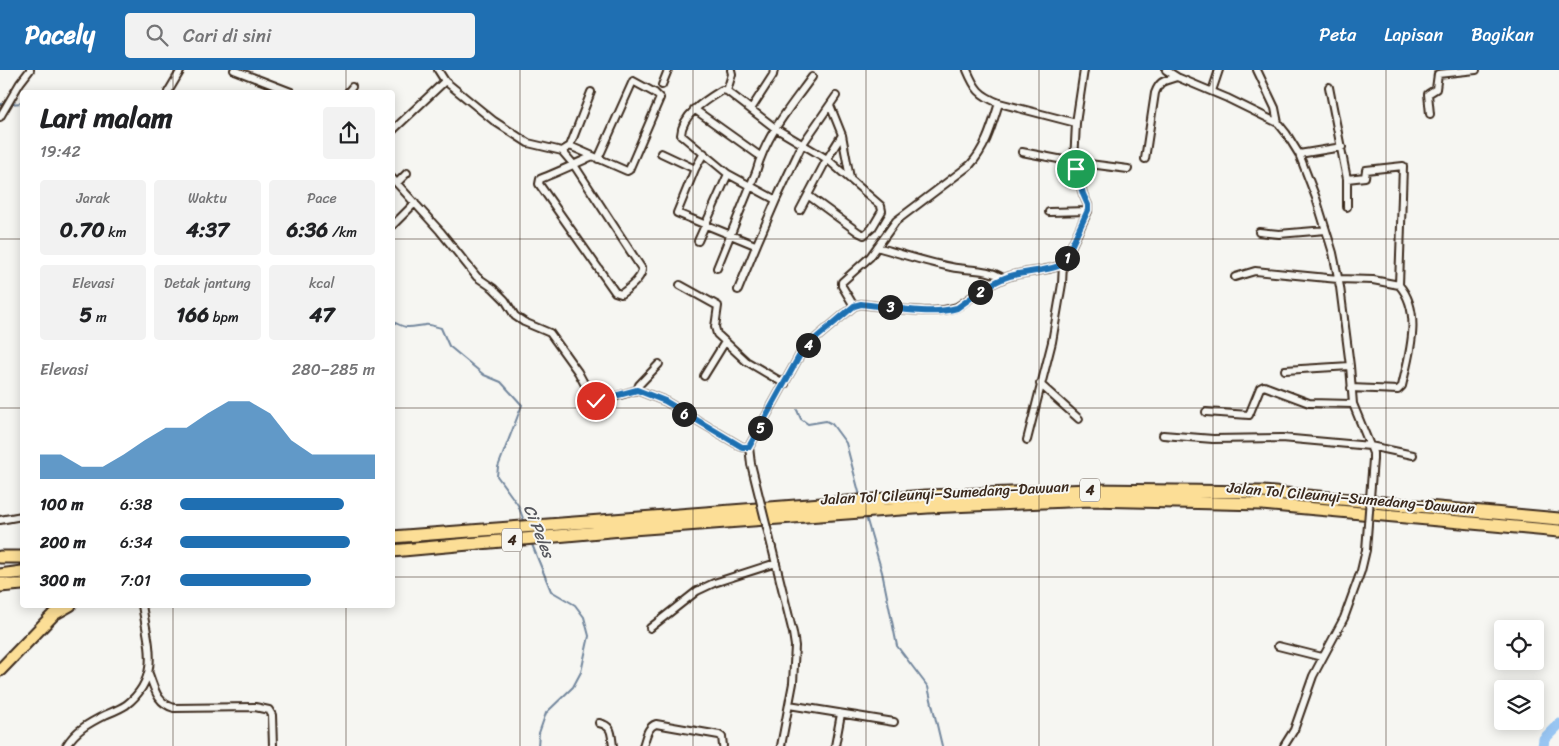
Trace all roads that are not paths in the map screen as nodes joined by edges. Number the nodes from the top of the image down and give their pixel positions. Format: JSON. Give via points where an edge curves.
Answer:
{"nodes":[{"id":1,"x":30,"y":70,"type":"edge"},
{"id":2,"x":181,"y":70,"type":"edge"},
{"id":3,"x":234,"y":70,"type":"edge"},
{"id":4,"x":438,"y":70,"type":"edge"},
{"id":5,"x":668,"y":70,"type":"edge"},
{"id":6,"x":731,"y":70,"type":"edge"},
{"id":7,"x":774,"y":70,"type":"edge"},
{"id":8,"x":967,"y":70,"type":"edge"},
{"id":9,"x":1084,"y":70,"type":"edge"},
{"id":10,"x":1166,"y":70,"type":"edge"},
{"id":11,"x":1219,"y":70,"type":"edge"},
{"id":12,"x":1257,"y":70,"type":"edge"},
{"id":13,"x":1476,"y":70,"type":"edge"},
{"id":14,"x":812,"y":77,"type":"dead end"},
{"id":15,"x":1177,"y":77,"type":"junction"},
{"id":16,"x":445,"y":81,"type":"junction"},
{"id":17,"x":662,"y":85,"type":"dead end"},
{"id":18,"x":1329,"y":87,"type":"dead end"},
{"id":19,"x":169,"y":90,"type":"edge"},
{"id":20,"x":286,"y":90,"type":"edge"},
{"id":21,"x":1212,"y":91,"type":"junction"},
{"id":22,"x":591,"y":92,"type":"dead end"},
{"id":23,"x":726,"y":92,"type":"junction"},
{"id":24,"x":836,"y":96,"type":"dead end"},
{"id":25,"x":999,"y":103,"type":"junction"},
{"id":26,"x":830,"y":105,"type":"junction"},
{"id":27,"x":694,"y":109,"type":"junction"},
{"id":28,"x":751,"y":109,"type":"junction"},
{"id":29,"x":1430,"y":114,"type":"dead end"},
{"id":30,"x":0,"y":117,"type":"edge"},
{"id":31,"x":1076,"y":122,"type":"junction"},
{"id":32,"x":1278,"y":123,"type":"junction"},
{"id":33,"x":775,"y":128,"type":"junction"},
{"id":34,"x":395,"y":129,"type":"edge"},
{"id":35,"x":842,"y":135,"type":"junction"},
{"id":36,"x":802,"y":145,"type":"junction"},
{"id":37,"x":570,"y":146,"type":"junction"},
{"id":38,"x":1342,"y":147,"type":"junction"},
{"id":39,"x":562,"y":151,"type":"junction"},
{"id":40,"x":1022,"y":152,"type":"dead end"},
{"id":41,"x":661,"y":153,"type":"dead end"},
{"id":42,"x":704,"y":153,"type":"junction"},
{"id":43,"x":1299,"y":154,"type":"junction"},
{"id":44,"x":760,"y":156,"type":"junction"},
{"id":45,"x":596,"y":157,"type":"junction"},
{"id":46,"x":1145,"y":158,"type":"dead end"},
{"id":47,"x":827,"y":159,"type":"junction"},
{"id":48,"x":1074,"y":162,"type":"junction"},
{"id":49,"x":574,"y":165,"type":"junction"},
{"id":50,"x":695,"y":168,"type":"junction"},
{"id":51,"x":1128,"y":169,"type":"dead end"},
{"id":52,"x":407,"y":173,"type":"dead end"},
{"id":53,"x":728,"y":174,"type":"junction"},
{"id":54,"x":850,"y":178,"type":"junction"},
{"id":55,"x":1347,"y":179,"type":"junction"},
{"id":56,"x":395,"y":181,"type":"edge"},
{"id":57,"x":750,"y":186,"type":"junction"},
{"id":58,"x":808,"y":196,"type":"junction"},
{"id":59,"x":776,"y":200,"type":"junction"},
{"id":60,"x":415,"y":203,"type":"junction"},
{"id":61,"x":1347,"y":207,"type":"dead end"},
{"id":62,"x":800,"y":210,"type":"dead end"},
{"id":63,"x":1088,"y":210,"type":"junction"},
{"id":64,"x":1049,"y":212,"type":"dead end"},
{"id":65,"x":395,"y":223,"type":"edge"},
{"id":66,"x":705,"y":224,"type":"junction"},
{"id":67,"x":1326,"y":230,"type":"junction"},
{"id":68,"x":1259,"y":232,"type":"dead end"},
{"id":69,"x":731,"y":235,"type":"junction"},
{"id":70,"x":698,"y":241,"type":"dead end"},
{"id":71,"x":757,"y":244,"type":"junction"},
{"id":72,"x":877,"y":247,"type":"junction"},
{"id":73,"x":1063,"y":264,"type":"junction"},
{"id":74,"x":717,"y":268,"type":"dead end"},
{"id":75,"x":1236,"y":277,"type":"dead end"},
{"id":76,"x":1003,"y":278,"type":"junction"},
{"id":77,"x":1338,"y":279,"type":"junction"},
{"id":78,"x":680,"y":285,"type":"dead end"},
{"id":79,"x":1399,"y":285,"type":"junction"},
{"id":80,"x":738,"y":290,"type":"dead end"},
{"id":81,"x":854,"y":306,"type":"junction"},
{"id":82,"x":725,"y":342,"type":"junction"},
{"id":83,"x":659,"y":364,"type":"dead end"},
{"id":84,"x":1350,"y":366,"type":"junction"},
{"id":85,"x":1285,"y":370,"type":"dead end"},
{"id":86,"x":704,"y":376,"type":"dead end"},
{"id":87,"x":785,"y":384,"type":"junction"},
{"id":88,"x":1040,"y":384,"type":"junction"},
{"id":89,"x":1351,"y":388,"type":"junction"},
{"id":90,"x":637,"y":390,"type":"junction"},
{"id":91,"x":1353,"y":404,"type":"junction"},
{"id":92,"x":1206,"y":412,"type":"dead end"},
{"id":93,"x":1079,"y":419,"type":"dead end"},
{"id":94,"x":1163,"y":435,"type":"dead end"},
{"id":95,"x":1027,"y":440,"type":"dead end"},
{"id":96,"x":1370,"y":446,"type":"junction"},
{"id":97,"x":749,"y":447,"type":"junction"},
{"id":98,"x":1413,"y":455,"type":"dead end"},
{"id":99,"x":20,"y":516,"type":"edge"},
{"id":100,"x":1555,"y":519,"type":"edge"},
{"id":101,"x":0,"y":520,"type":"edge"},
{"id":102,"x":631,"y":523,"type":"junction"},
{"id":103,"x":1554,"y":531,"type":"edge"},
{"id":104,"x":395,"y":537,"type":"edge"},
{"id":105,"x":395,"y":551,"type":"edge"},
{"id":106,"x":0,"y":557,"type":"edge"},
{"id":107,"x":20,"y":557,"type":"edge"},
{"id":108,"x":776,"y":563,"type":"junction"},
{"id":109,"x":20,"y":572,"type":"edge"},
{"id":110,"x":0,"y":575,"type":"edge"},
{"id":111,"x":20,"y":584,"type":"edge"},
{"id":112,"x":0,"y":586,"type":"edge"},
{"id":113,"x":65,"y":608,"type":"edge"},
{"id":114,"x":142,"y":608,"type":"edge"},
{"id":115,"x":650,"y":628,"type":"dead end"},
{"id":116,"x":1278,"y":646,"type":"dead end"},
{"id":117,"x":1322,"y":658,"type":"junction"},
{"id":118,"x":0,"y":670,"type":"edge"},
{"id":119,"x":149,"y":674,"type":"junction"},
{"id":120,"x":789,"y":705,"type":"junction"},
{"id":121,"x":841,"y":714,"type":"junction"},
{"id":122,"x":894,"y":722,"type":"dead end"},
{"id":123,"x":599,"y":723,"type":"dead end"},
{"id":124,"x":66,"y":746,"type":"edge"},
{"id":125,"x":273,"y":746,"type":"edge"},
{"id":126,"x":613,"y":746,"type":"edge"},
{"id":127,"x":643,"y":746,"type":"edge"},
{"id":128,"x":723,"y":746,"type":"edge"},
{"id":129,"x":781,"y":746,"type":"edge"},
{"id":130,"x":835,"y":746,"type":"edge"},
{"id":131,"x":1284,"y":746,"type":"edge"}],
"edges":[{"from":1,"to":30,"type":"street"},
{"from":2,"to":19,"type":"street"},
{"from":3,"to":20,"type":"street"},
{"from":4,"to":16,"type":"street"},
{"from":5,"to":17,"type":"street"},
{"from":6,"to":23,"type":"street"},
{"from":7,"to":28,"type":"street"},
{"from":8,"to":25,"type":"street","via":[[980,93]]},
{"from":9,"to":31,"type":"street"},
{"from":10,"to":15,"type":"street"},
{"from":11,"to":21,"type":"street"},
{"from":12,"to":32,"type":"street","via":[[1275,108]]},
{"from":13,"to":29,"type":"street","via":[[1438,74],[1436,89],[1428,94]]},
{"from":14,"to":33,"type":"street"},
{"from":15,"to":21,"type":"street"},
{"from":15,"to":46,"type":"street","via":[[1161,81],[1158,85]]},
{"from":16,"to":34,"type":"street"},
{"from":16,"to":39,"type":"street","via":[[494,121],[528,143]]},
{"from":18,"to":38,"type":"street"},
{"from":21,"to":32,"type":"street"},
{"from":22,"to":37,"type":"street"},
{"from":23,"to":27,"type":"street","via":[[722,90]]},
{"from":23,"to":28,"type":"street"},
{"from":24,"to":26,"type":"street"},
{"from":25,"to":31,"type":"street"},
{"from":25,"to":72,"type":"street","via":[[978,157],[896,221]]},
{"from":26,"to":35,"type":"street"},
{"from":26,"to":36,"type":"street"},
{"from":27,"to":42,"type":"street","via":[[681,133]]},
{"from":27,"to":44,"type":"street"},
{"from":28,"to":33,"type":"street"},
{"from":31,"to":48,"type":"street"},
{"from":32,"to":43,"type":"street"},
{"from":33,"to":36,"type":"street"},
{"from":33,"to":44,"type":"street"},
{"from":35,"to":47,"type":"street"},
{"from":35,"to":54,"type":"street"},
{"from":36,"to":47,"type":"street"},
{"from":36,"to":59,"type":"street"},
{"from":37,"to":39,"type":"street"},
{"from":37,"to":45,"type":"street"},
{"from":38,"to":43,"type":"street"},
{"from":38,"to":55,"type":"street"},
{"from":39,"to":49,"type":"street"},
{"from":40,"to":48,"type":"street"},
{"from":41,"to":50,"type":"street"},
{"from":42,"to":50,"type":"street"},
{"from":42,"to":53,"type":"street"},
{"from":43,"to":67,"type":"street"},
{"from":44,"to":57,"type":"street"},
{"from":45,"to":45,"type":"street","via":[[633,81],[655,93],[660,98],[629,170],[624,171]]},
{"from":45,"to":49,"type":"street"},
{"from":47,"to":54,"type":"street"},
{"from":47,"to":58,"type":"street"},
{"from":48,"to":51,"type":"street"},
{"from":48,"to":63,"type":"street"},
{"from":49,"to":49,"type":"street","via":[[642,269],[638,278],[621,294],[615,292],[539,184],[540,179]]},
{"from":50,"to":66,"type":"street","via":[[677,212]]},
{"from":52,"to":56,"type":"street"},
{"from":53,"to":57,"type":"street"},
{"from":53,"to":66,"type":"street"},
{"from":54,"to":58,"type":"street","via":[[882,208],[867,234],[861,234]]},
{"from":55,"to":61,"type":"street"},
{"from":55,"to":79,"type":"street","via":[[1365,177],[1366,170],[1404,166]]},
{"from":56,"to":60,"type":"street"},
{"from":57,"to":59,"type":"street"},
{"from":57,"to":69,"type":"street"},
{"from":58,"to":62,"type":"street"},
{"from":59,"to":71,"type":"street"},
{"from":60,"to":65,"type":"street"},
{"from":60,"to":90,"type":"street","via":[[477,277],[505,300],[515,316],[550,333],[593,400],[600,401]]},
{"from":63,"to":64,"type":"street"},
{"from":63,"to":73,"type":"street"},
{"from":66,"to":69,"type":"street"},
{"from":66,"to":70,"type":"street"},
{"from":67,"to":68,"type":"street","via":[[1280,234]]},
{"from":67,"to":77,"type":"street"},
{"from":69,"to":71,"type":"street"},
{"from":69,"to":74,"type":"street"},
{"from":71,"to":80,"type":"street"},
{"from":72,"to":76,"type":"street","via":[[952,268],[992,272]]},
{"from":72,"to":81,"type":"street","via":[[842,284]]},
{"from":73,"to":76,"type":"street"},
{"from":73,"to":88,"type":"street","via":[[1052,342]]},
{"from":75,"to":77,"type":"street","via":[[1255,271]]},
{"from":76,"to":81,"type":"street","via":[[950,310]]},
{"from":77,"to":79,"type":"street"},
{"from":77,"to":84,"type":"street"},
{"from":78,"to":82,"type":"street","via":[[718,306],[715,327]]},
{"from":79,"to":89,"type":"street","via":[[1408,298],[1413,325],[1402,386],[1398,390]]},
{"from":81,"to":87,"type":"street","via":[[801,353]]},
{"from":82,"to":86,"type":"street"},
{"from":82,"to":87,"type":"street","via":[[746,361]]},
{"from":83,"to":90,"type":"street"},
{"from":84,"to":85,"type":"street"},
{"from":84,"to":89,"type":"street"},
{"from":87,"to":97,"type":"street"},
{"from":88,"to":93,"type":"street"},
{"from":88,"to":95,"type":"street"},
{"from":89,"to":91,"type":"street"},
{"from":90,"to":97,"type":"street","via":[[665,401],[742,447]]},
{"from":91,"to":92,"type":"street","via":[[1309,403],[1264,386],[1260,388],[1249,415]]},
{"from":91,"to":96,"type":"street"},
{"from":94,"to":96,"type":"street","via":[[1212,439],[1282,438]]},
{"from":96,"to":98,"type":"street"},
{"from":96,"to":117,"type":"street","bridge":true,"via":[[1374,459],[1366,550],[1344,618]]},
{"from":97,"to":108,"type":"street","bridge":true},
{"from":99,"to":101,"type":"street"},
{"from":100,"to":102,"type":"highway","name":"Jalan Tol Cileunyi–Sumedang–Dawuan","number":"4","via":[[1262,492],[1091,490],[926,496]]},
{"from":102,"to":103,"type":"highway","name":"Jalan Tol Cileunyi–Sumedang–Dawuan","number":"4","via":[[1090,500],[1262,504]]},
{"from":102,"to":104,"type":"highway","name":"Jalan Tol Cileunyi–Sumedang–Dawuan","number":"4"},
{"from":102,"to":105,"type":"highway","name":"Jalan Tol Cileunyi–Sumedang–Dawuan","number":"4"},
{"from":106,"to":107,"type":"highway"},
{"from":108,"to":115,"type":"street","via":[[697,591]]},
{"from":108,"to":120,"type":"street","via":[[794,641]]},
{"from":109,"to":110,"type":"highway"},
{"from":111,"to":112,"type":"highway"},
{"from":113,"to":118,"type":"highway","via":[[54,614]]},
{"from":114,"to":119,"type":"street","via":[[150,654]]},
{"from":116,"to":117,"type":"street"},
{"from":117,"to":131,"type":"street","via":[[1294,730]]},
{"from":119,"to":124,"type":"street","via":[[138,694],[124,706],[86,725]]},
{"from":119,"to":125,"type":"street","via":[[159,698],[174,708],[255,707],[269,710]]},
{"from":120,"to":121,"type":"street"},
{"from":120,"to":129,"type":"street"},
{"from":121,"to":122,"type":"street"},
{"from":121,"to":130,"type":"street"},
{"from":123,"to":126,"type":"street","via":[[611,729]]},
{"from":127,"to":128,"type":"street","via":[[650,727],[656,724],[719,735]]}]}
